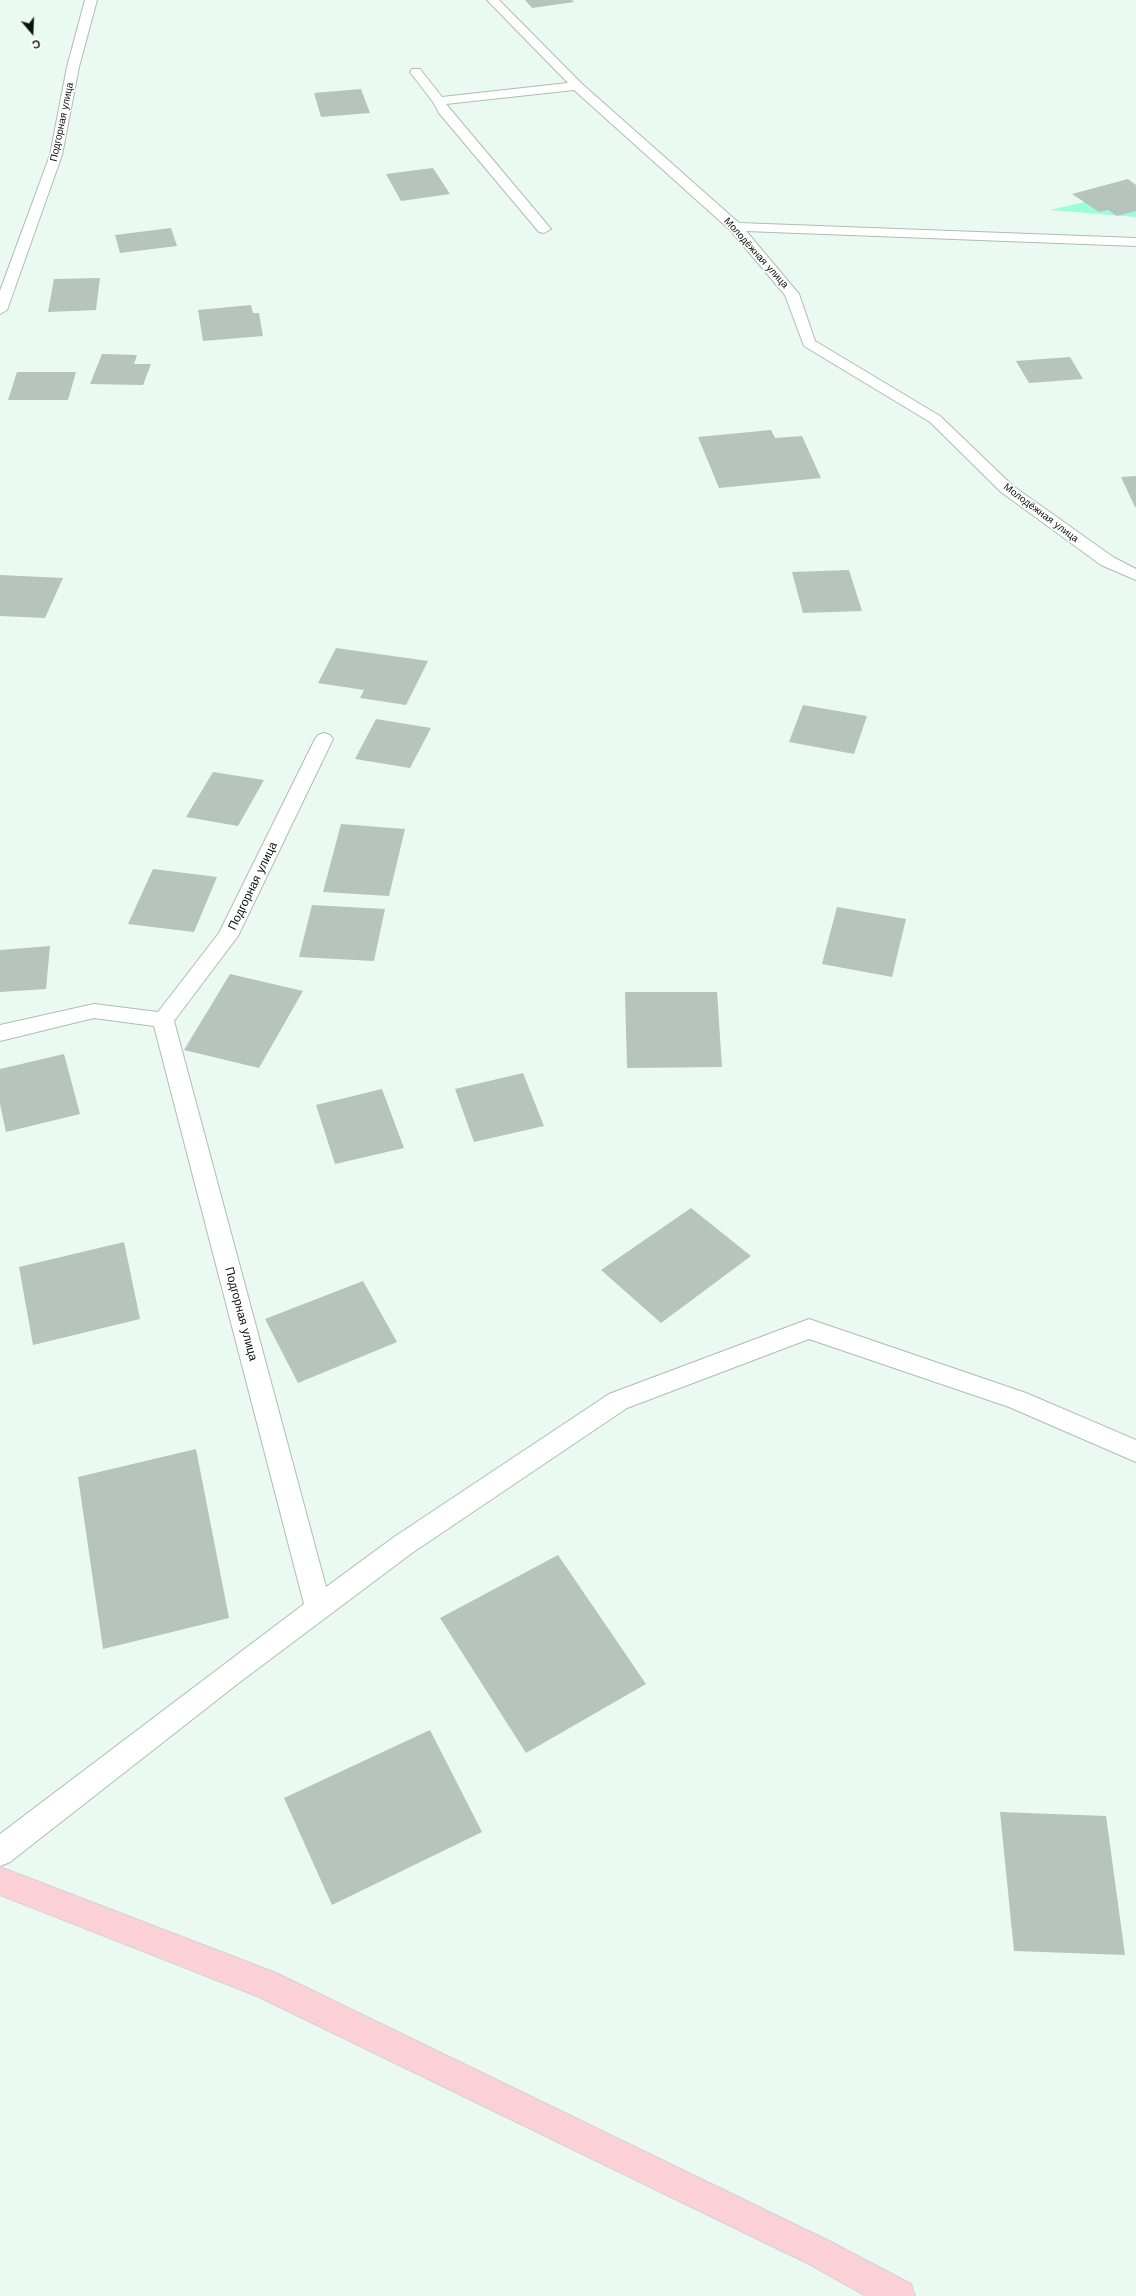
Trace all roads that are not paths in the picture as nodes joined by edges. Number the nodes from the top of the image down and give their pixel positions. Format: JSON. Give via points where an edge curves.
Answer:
{"nodes":[{"id":1,"x":91,"y":0,"type":"edge"},
{"id":2,"x":493,"y":0,"type":"edge"},
{"id":3,"x":416,"y":72,"type":"dead end"},
{"id":4,"x":577,"y":86,"type":"junction"},
{"id":5,"x":439,"y":101,"type":"junction"},
{"id":6,"x":735,"y":227,"type":"junction"},
{"id":7,"x":544,"y":229,"type":"dead end"},
{"id":8,"x":1136,"y":242,"type":"edge"},
{"id":9,"x":0,"y":310,"type":"edge"},
{"id":10,"x":1136,"y":575,"type":"edge"},
{"id":11,"x":324,"y":739,"type":"dead end"},
{"id":12,"x":163,"y":1020,"type":"junction"},
{"id":13,"x":0,"y":1033,"type":"edge"},
{"id":14,"x":1136,"y":1451,"type":"edge"},
{"id":15,"x":318,"y":1608,"type":"junction"},
{"id":16,"x":0,"y":1852,"type":"edge"},
{"id":17,"x":0,"y":1881,"type":"edge"},
{"id":18,"x":899,"y":2296,"type":"edge"}],
"edges":[{"from":1,"to":9,"type":"street","name":"Подгорная улица","via":[[73,67],[56,155]]},
{"from":2,"to":4,"type":"street","name":"Молодёжная улица"},
{"from":3,"to":5,"type":"street"},
{"from":4,"to":5,"type":"street"},
{"from":4,"to":6,"type":"street","name":"Молодёжная улица"},
{"from":5,"to":7,"type":"street","via":[[443,110]]},
{"from":6,"to":8,"type":"street"},
{"from":6,"to":10,"type":"street","name":"Молодёжная улица","via":[[792,294],[809,343],[935,419],[1007,489],[1107,561]]},
{"from":11,"to":12,"type":"street","name":"Подгорная улица","via":[[228,936]]},
{"from":12,"to":13,"type":"street","via":[[94,1012]]},
{"from":12,"to":15,"type":"street","name":"Подгорная улица"},
{"from":14,"to":15,"type":"street","via":[[1017,1400],[809,1329],[618,1400],[403,1545]]},
{"from":15,"to":16,"type":"street"},
{"from":17,"to":18,"type":"main road","via":[[265,1984],[811,2249]]}]}
